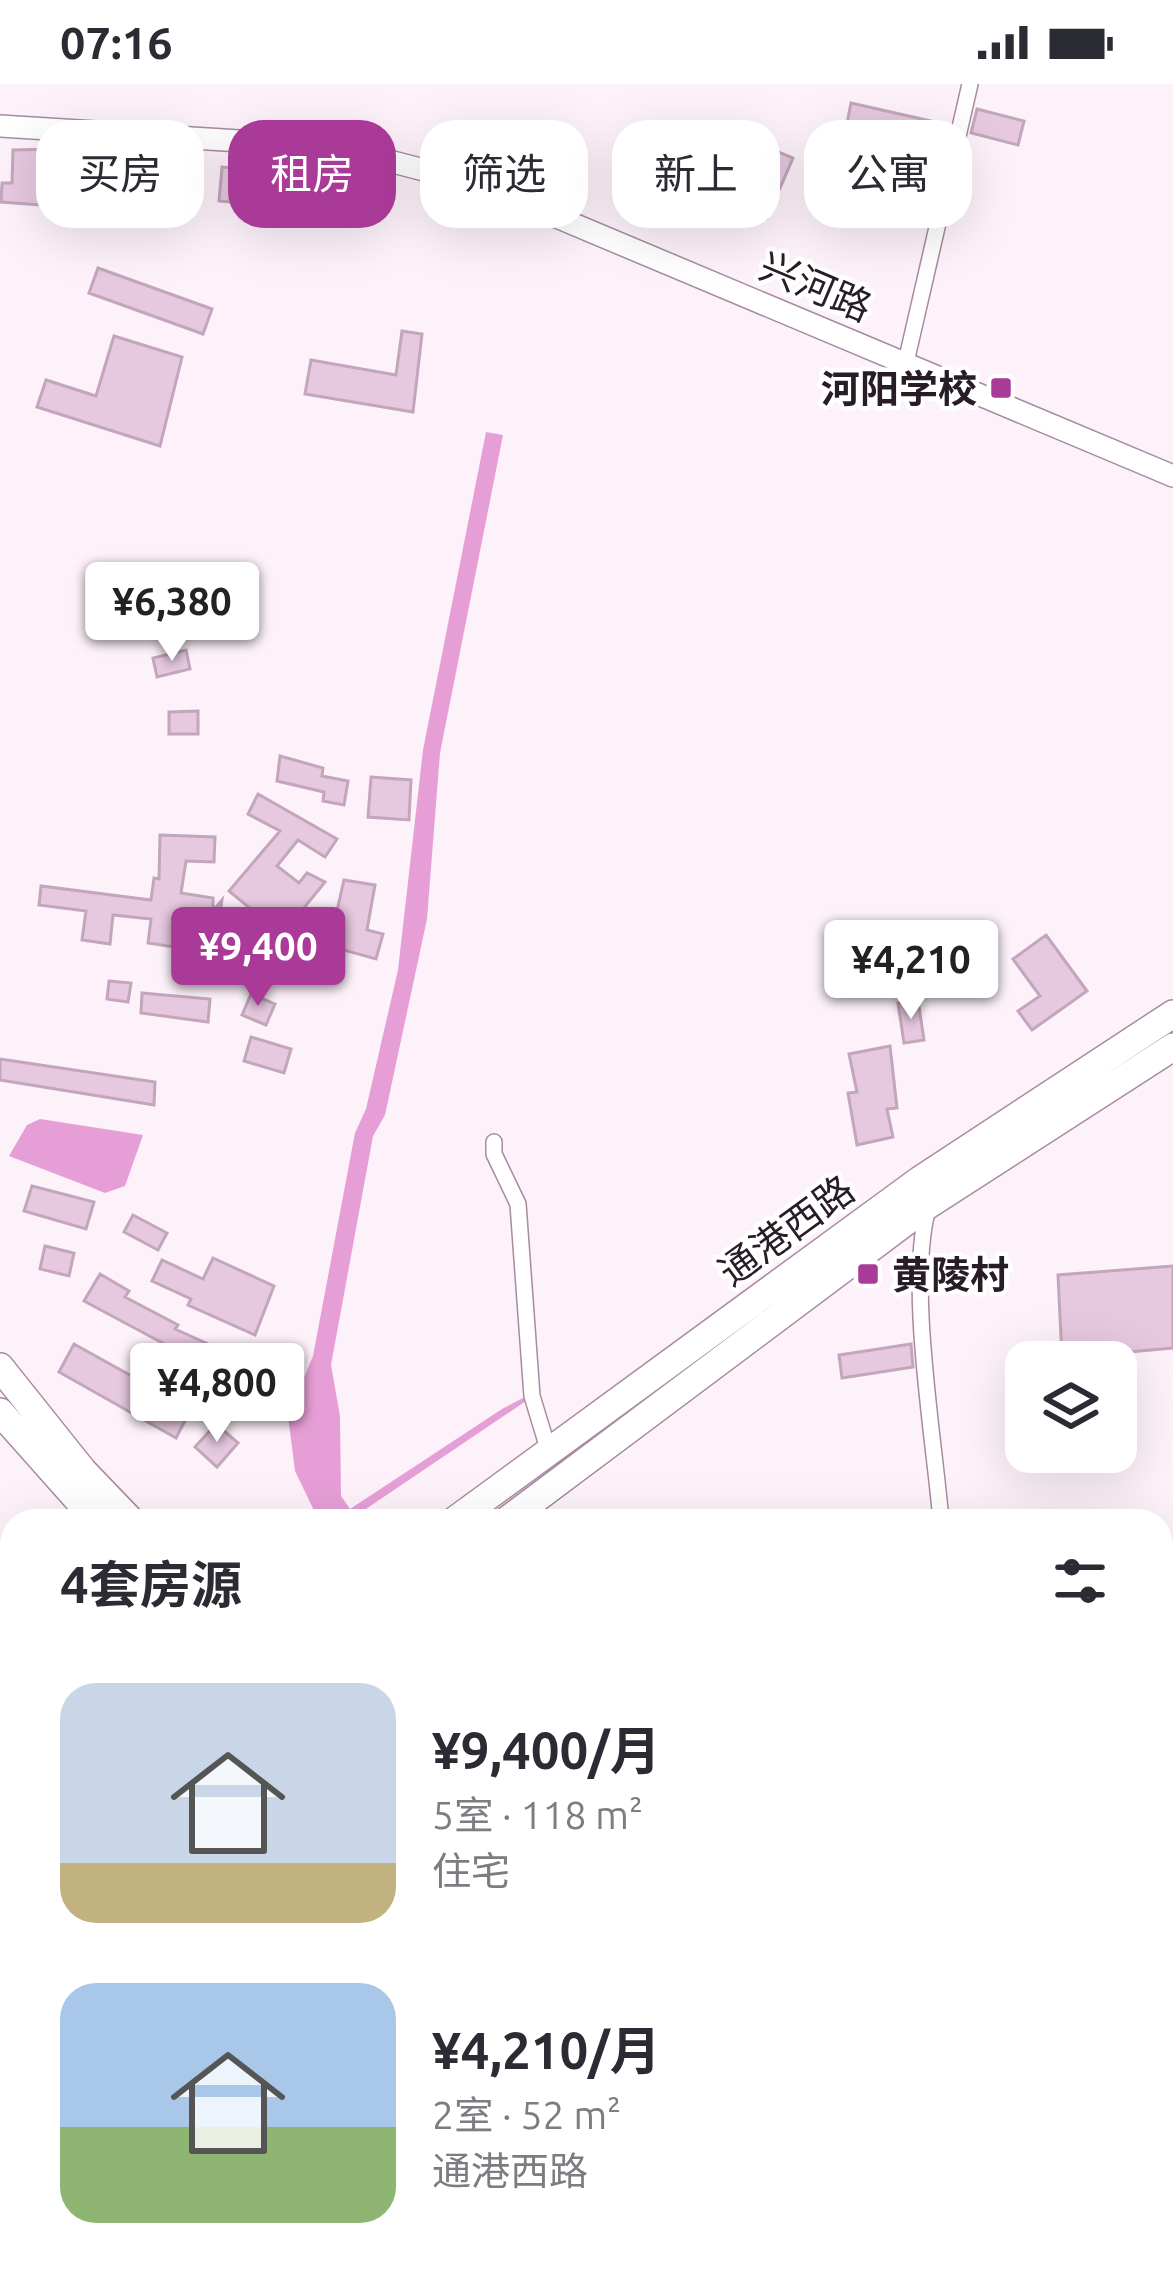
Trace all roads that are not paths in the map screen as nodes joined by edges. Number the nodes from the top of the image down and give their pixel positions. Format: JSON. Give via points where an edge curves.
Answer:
{"nodes":[{"id":1,"x":970,"y":84,"type":"edge"},
{"id":2,"x":0,"y":126,"type":"edge"},
{"id":3,"x":906,"y":362,"type":"junction"},
{"id":4,"x":1173,"y":476,"type":"edge"},
{"id":5,"x":1173,"y":1014,"type":"edge"},
{"id":6,"x":1173,"y":1047,"type":"edge"},
{"id":7,"x":494,"y":1142,"type":"dead end"},
{"id":8,"x":928,"y":1205,"type":"junction"},
{"id":9,"x":0,"y":1367,"type":"edge"},
{"id":10,"x":0,"y":1412,"type":"edge"},
{"id":11,"x":549,"y":1453,"type":"junction"},
{"id":12,"x":71,"y":1492,"type":"junction"},
{"id":13,"x":73,"y":1509,"type":"edge"},
{"id":14,"x":86,"y":1509,"type":"edge"},
{"id":15,"x":119,"y":1509,"type":"edge"},
{"id":16,"x":471,"y":1509,"type":"edge"},
{"id":17,"x":522,"y":1509,"type":"edge"},
{"id":18,"x":940,"y":1509,"type":"edge"}],
"edges":[{"from":1,"to":3,"type":"street"},
{"from":2,"to":3,"type":"street","name":"兴河路","via":[[335,147],[478,184]]},
{"from":3,"to":4,"type":"street","name":"兴河路"},
{"from":5,"to":11,"type":"highway","name":"通港西路","via":[[920,1180]]},
{"from":6,"to":8,"type":"highway","name":"通港西路"},
{"from":7,"to":11,"type":"street","via":[[518,1204],[532,1396]]},
{"from":8,"to":17,"type":"highway","name":"通港西路"},
{"from":8,"to":18,"type":"street","via":[[921,1284]]},
{"from":9,"to":15,"type":"highway"},
{"from":10,"to":12,"type":"highway"},
{"from":11,"to":16,"type":"highway","name":"通港西路"},
{"from":12,"to":13,"type":"highway"},
{"from":12,"to":14,"type":"highway"}]}
